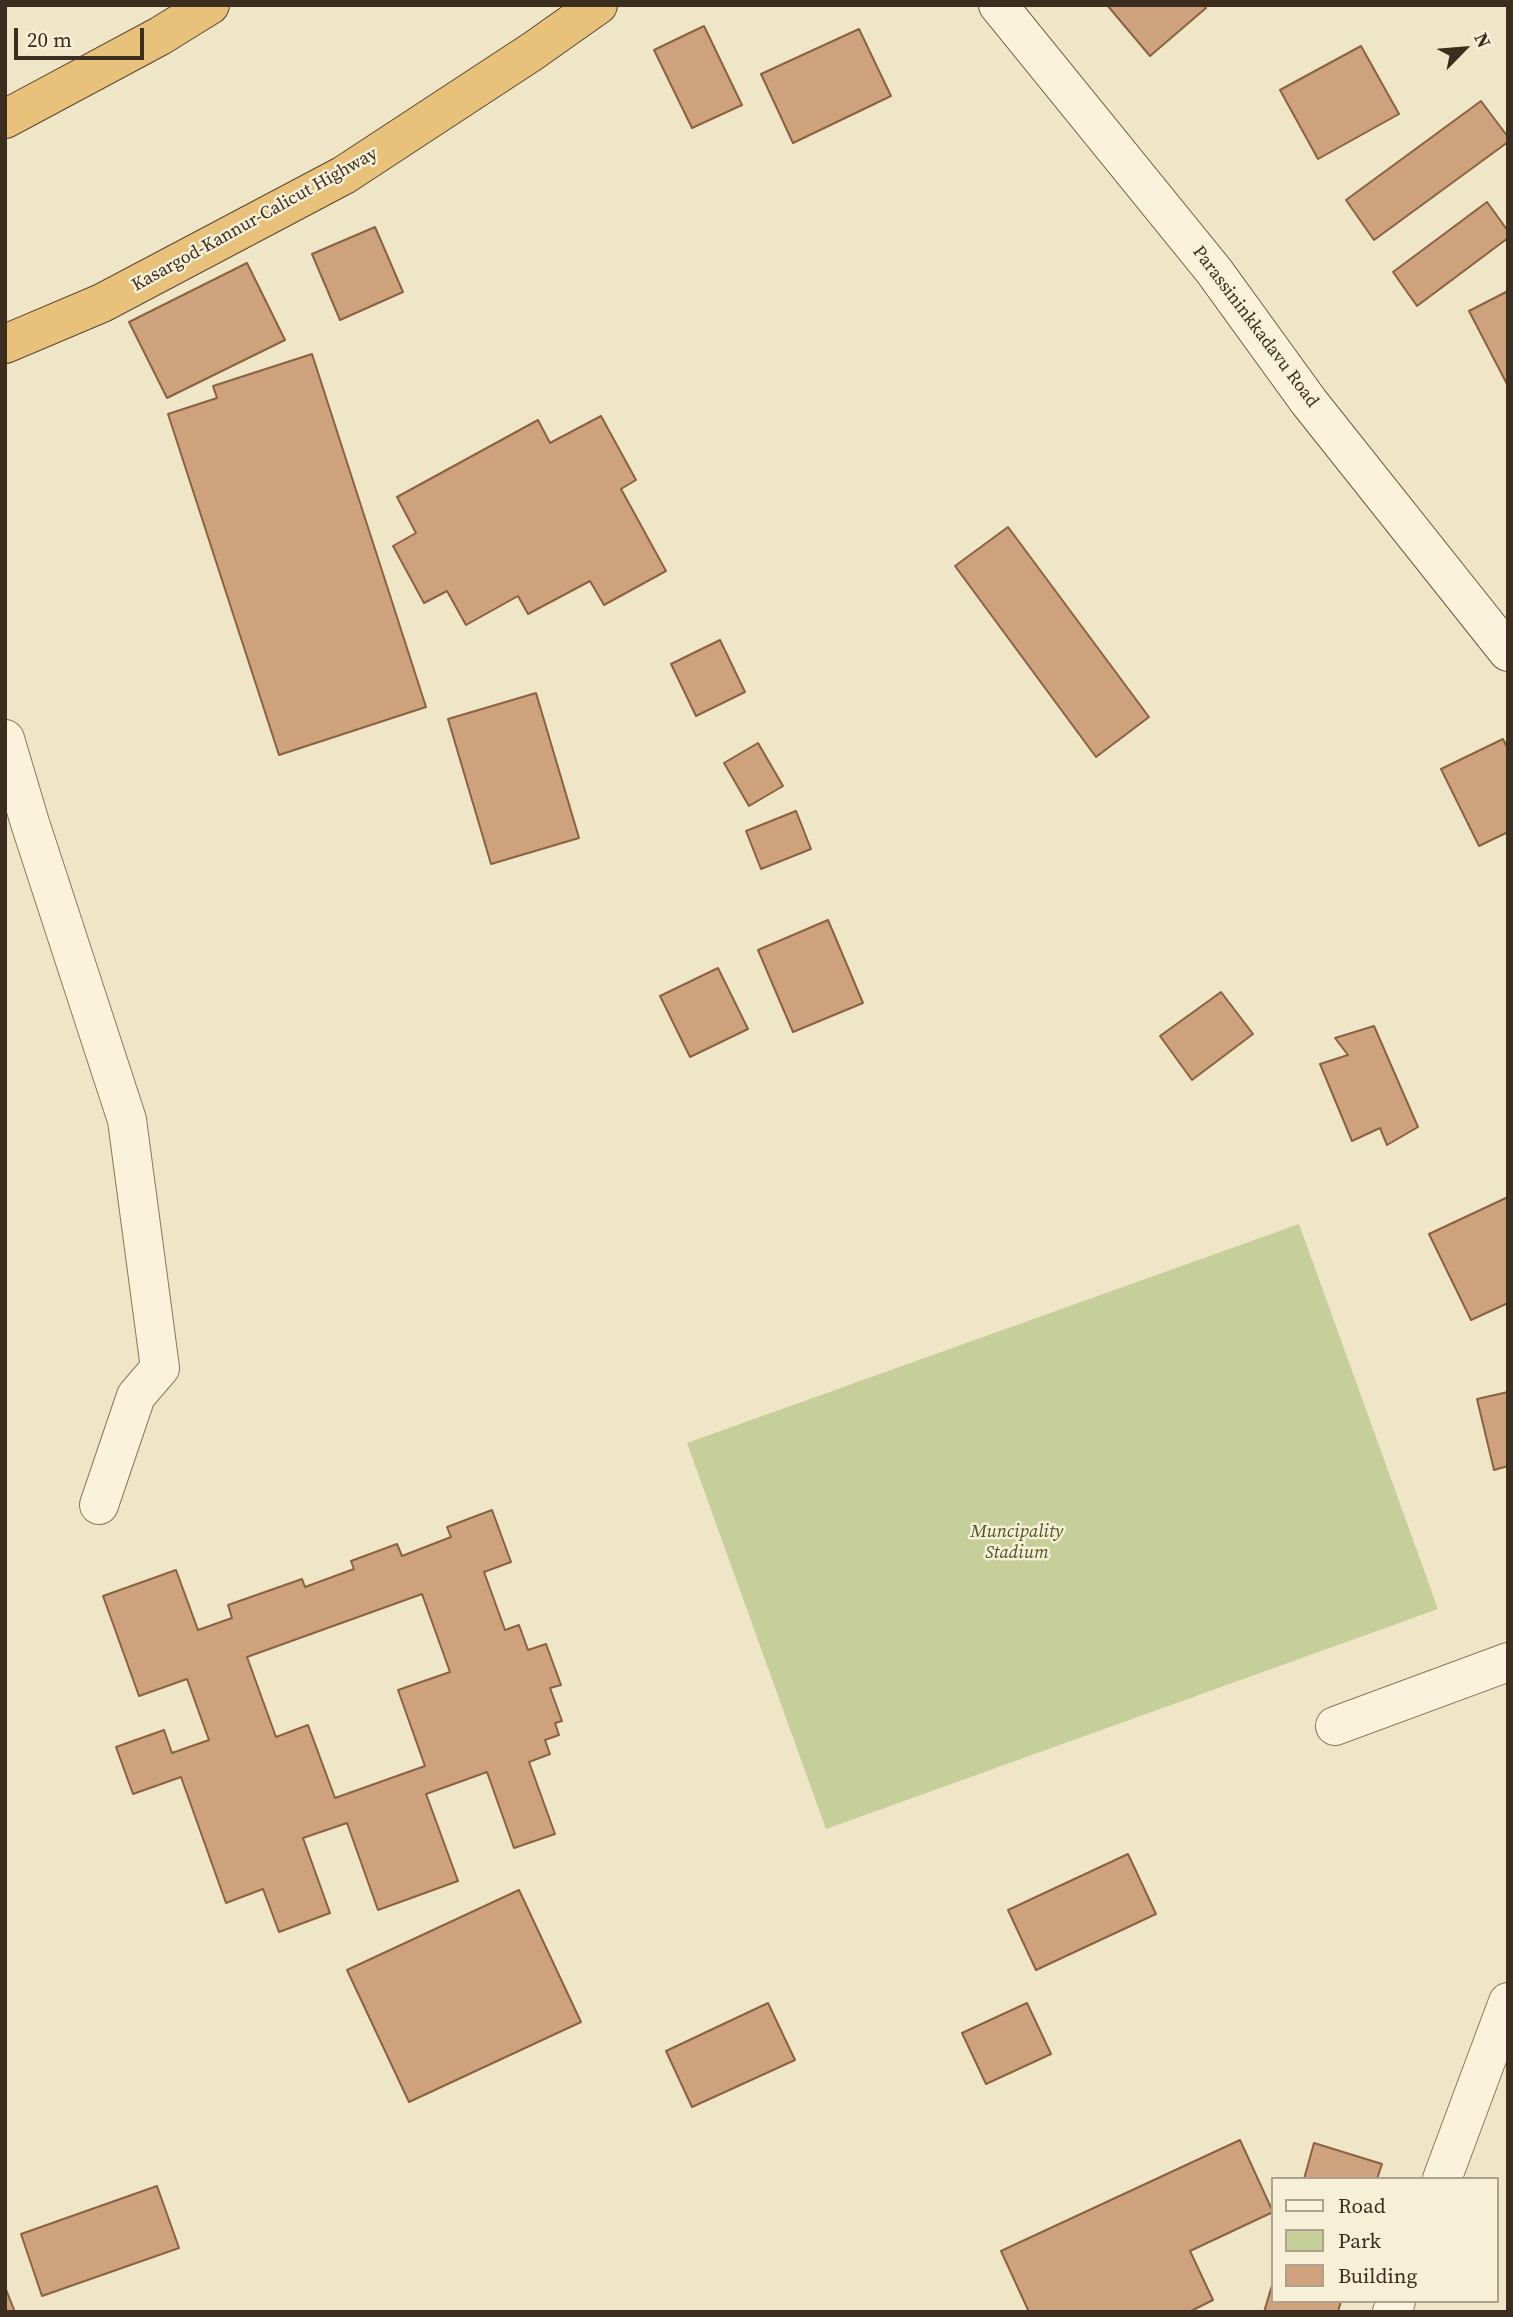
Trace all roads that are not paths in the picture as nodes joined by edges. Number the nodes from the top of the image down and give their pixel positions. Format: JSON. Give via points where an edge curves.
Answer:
{"nodes":[{"id":1,"x":209,"y":5,"type":"edge"},
{"id":2,"x":598,"y":5,"type":"edge"},
{"id":3,"x":998,"y":5,"type":"edge"},
{"id":4,"x":5,"y":119,"type":"edge"},
{"id":5,"x":5,"y":344,"type":"edge"},
{"id":6,"x":1508,"y":652,"type":"edge"},
{"id":7,"x":5,"y":739,"type":"edge"},
{"id":8,"x":99,"y":1505,"type":"dead end"},
{"id":9,"x":1508,"y":1662,"type":"edge"},
{"id":10,"x":1335,"y":1726,"type":"dead end"},
{"id":11,"x":1508,"y":2002,"type":"edge"},
{"id":12,"x":1443,"y":2177,"type":"edge"}],
"edges":[{"from":1,"to":4,"type":"highway"},
{"from":2,"to":5,"type":"highway","name":"Kasargod-Kannur-Calicut Highway","via":[[344,175],[102,303]]},
{"from":3,"to":6,"type":"street","name":"Parassininkkadavu Road","via":[[1206,260],[1309,401]]},
{"from":7,"to":8,"type":"street","via":[[127,1120],[160,1368],[136,1396]]},
{"from":9,"to":10,"type":"street"},
{"from":11,"to":12,"type":"street"}]}
